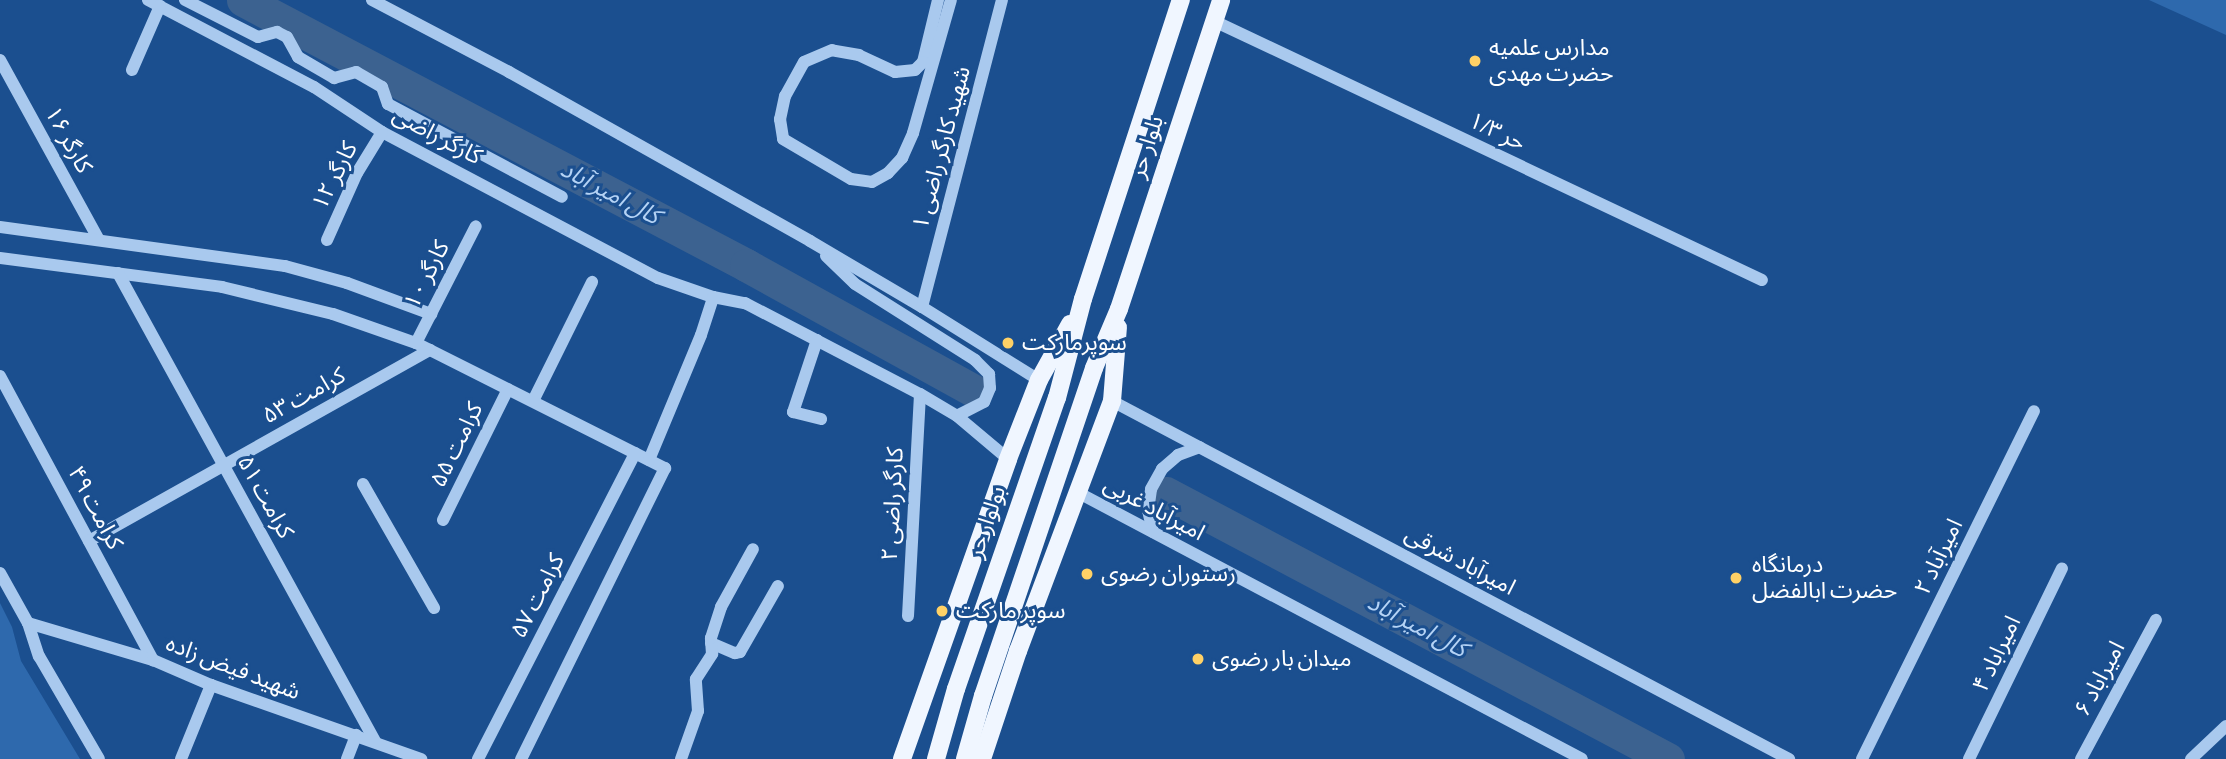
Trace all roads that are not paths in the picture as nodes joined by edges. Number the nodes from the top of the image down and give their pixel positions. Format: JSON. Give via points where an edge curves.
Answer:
{"nodes":[{"id":1,"x":185,"y":0,"type":"edge"},
{"id":2,"x":372,"y":0,"type":"edge"},
{"id":3,"x":939,"y":0,"type":"edge"},
{"id":4,"x":951,"y":0,"type":"edge"},
{"id":5,"x":1002,"y":0,"type":"edge"},
{"id":6,"x":1181,"y":0,"type":"edge"},
{"id":7,"x":1221,"y":0,"type":"edge"},
{"id":8,"x":154,"y":3,"type":"edge"},
{"id":9,"x":1214,"y":21,"type":"junction"},
{"id":10,"x":0,"y":60,"type":"edge"},
{"id":11,"x":132,"y":70,"type":"dead end"},
{"id":12,"x":382,"y":132,"type":"junction"},
{"id":13,"x":562,"y":197,"type":"dead end"},
{"id":14,"x":476,"y":226,"type":"dead end"},
{"id":15,"x":0,"y":227,"type":"edge"},
{"id":16,"x":99,"y":240,"type":"junction"},
{"id":17,"x":327,"y":240,"type":"dead end"},
{"id":18,"x":810,"y":241,"type":"junction"},
{"id":19,"x":0,"y":258,"type":"edge"},
{"id":20,"x":117,"y":274,"type":"junction"},
{"id":21,"x":1762,"y":280,"type":"dead end"},
{"id":22,"x":592,"y":282,"type":"dead end"},
{"id":23,"x":713,"y":297,"type":"junction"},
{"id":24,"x":1083,"y":299,"type":"junction"},
{"id":25,"x":922,"y":307,"type":"junction"},
{"id":26,"x":1119,"y":309,"type":"junction"},
{"id":27,"x":431,"y":314,"type":"junction"},
{"id":28,"x":817,"y":340,"type":"junction"},
{"id":29,"x":416,"y":342,"type":"junction"},
{"id":30,"x":430,"y":349,"type":"junction"},
{"id":31,"x":0,"y":376,"type":"edge"},
{"id":32,"x":1039,"y":380,"type":"junction"},
{"id":33,"x":508,"y":389,"type":"junction"},
{"id":34,"x":920,"y":394,"type":"junction"},
{"id":35,"x":533,"y":401,"type":"junction"},
{"id":36,"x":1112,"y":401,"type":"junction"},
{"id":37,"x":2034,"y":411,"type":"dead end"},
{"id":38,"x":957,"y":416,"type":"junction"},
{"id":39,"x":821,"y":419,"type":"dead end"},
{"id":40,"x":1200,"y":447,"type":"junction"},
{"id":41,"x":635,"y":453,"type":"junction"},
{"id":42,"x":1008,"y":459,"type":"junction"},
{"id":43,"x":649,"y":460,"type":"junction"},
{"id":44,"x":223,"y":466,"type":"junction"},
{"id":45,"x":362,"y":484,"type":"dead end"},
{"id":46,"x":1077,"y":492,"type":"junction"},
{"id":47,"x":443,"y":520,"type":"dead end"},
{"id":48,"x":1153,"y":532,"type":"junction"},
{"id":49,"x":89,"y":541,"type":"junction"},
{"id":50,"x":753,"y":550,"type":"dead end"},
{"id":51,"x":2062,"y":568,"type":"dead end"},
{"id":52,"x":0,"y":573,"type":"edge"},
{"id":53,"x":778,"y":586,"type":"dead end"},
{"id":54,"x":433,"y":608,"type":"dead end"},
{"id":55,"x":908,"y":616,"type":"dead end"},
{"id":56,"x":2156,"y":620,"type":"dead end"},
{"id":57,"x":28,"y":623,"type":"junction"},
{"id":58,"x":711,"y":643,"type":"junction"},
{"id":59,"x":153,"y":660,"type":"junction"},
{"id":60,"x":211,"y":685,"type":"junction"},
{"id":61,"x":2226,"y":726,"type":"edge"},
{"id":62,"x":356,"y":735,"type":"junction"},
{"id":63,"x":374,"y":741,"type":"junction"},
{"id":64,"x":99,"y":759,"type":"edge"},
{"id":65,"x":181,"y":759,"type":"edge"},
{"id":66,"x":347,"y":759,"type":"edge"},
{"id":67,"x":421,"y":759,"type":"edge"},
{"id":68,"x":478,"y":759,"type":"edge"},
{"id":69,"x":521,"y":759,"type":"edge"},
{"id":70,"x":681,"y":759,"type":"edge"},
{"id":71,"x":902,"y":759,"type":"edge"},
{"id":72,"x":936,"y":759,"type":"edge"},
{"id":73,"x":965,"y":759,"type":"edge"},
{"id":74,"x":982,"y":759,"type":"edge"},
{"id":75,"x":1582,"y":759,"type":"edge"},
{"id":76,"x":1789,"y":759,"type":"edge"},
{"id":77,"x":1862,"y":759,"type":"edge"},
{"id":78,"x":1969,"y":759,"type":"edge"},
{"id":79,"x":2081,"y":759,"type":"edge"},
{"id":80,"x":2191,"y":759,"type":"edge"}],
"edges":[{"from":1,"to":13,"type":"street","via":[[258,37],[277,33],[287,37],[298,57],[334,78],[356,72],[382,87],[388,104]]},
{"from":2,"to":18,"type":"street"},
{"from":3,"to":4,"type":"street","via":[[923,62],[915,70],[895,72],[859,55],[832,50],[804,62],[785,96],[780,119],[783,139],[851,179],[872,182],[888,173],[902,158],[913,133]]},
{"from":5,"to":25,"type":"street","name":"شهید کارگر راضی ۱"},
{"from":6,"to":24,"type":"main road","name":"بلوار حر"},
{"from":7,"to":9,"type":"main road","name":"بلوار حر"},
{"from":8,"to":11,"type":"street"},
{"from":8,"to":12,"type":"street","name":"کارگر راضی","via":[[314,87]]},
{"from":9,"to":21,"type":"street","name":"حر ۱/۳"},
{"from":9,"to":26,"type":"main road","name":"بلوار حر"},
{"from":10,"to":16,"type":"street","name":"کارگر ۱۶"},
{"from":12,"to":17,"type":"street","name":"کارگر ۱۲","via":[[357,173]]},
{"from":12,"to":23,"type":"street","name":"کارگر راضی","via":[[658,278]]},
{"from":14,"to":27,"type":"street","name":"کارگر ۱۰"},
{"from":15,"to":16,"type":"street"},
{"from":16,"to":27,"type":"street","via":[[285,266]]},
{"from":18,"to":25,"type":"street"},
{"from":18,"to":38,"type":"street","via":[[855,284],[975,360],[989,374],[984,402]]},
{"from":19,"to":20,"type":"street"},
{"from":20,"to":29,"type":"street","via":[[280,299]]},
{"from":20,"to":44,"type":"street","name":"کرامت ۵۱"},
{"from":22,"to":35,"type":"street"},
{"from":23,"to":28,"type":"street","name":"کارگر راضی","via":[[746,303]]},
{"from":23,"to":43,"type":"street"},
{"from":24,"to":32,"type":"main road"},
{"from":24,"to":72,"type":"main road","name":"بولوار حر","via":[[1057,398]]},
{"from":25,"to":32,"type":"street"},
{"from":26,"to":36,"type":"main road"},
{"from":26,"to":73,"type":"main road","via":[[1094,368]]},
{"from":27,"to":29,"type":"street","name":"کارگر ۱۰"},
{"from":28,"to":34,"type":"street","name":"کارگر راضی"},
{"from":28,"to":39,"type":"street","via":[[793,412]]},
{"from":29,"to":30,"type":"street"},
{"from":30,"to":33,"type":"street"},
{"from":30,"to":44,"type":"street","name":"کرامت ۵۳"},
{"from":31,"to":49,"type":"street","name":"کرامت ۴۹"},
{"from":32,"to":42,"type":"main road"},
{"from":33,"to":35,"type":"street"},
{"from":33,"to":47,"type":"street","name":"کرامت ۵۵"},
{"from":34,"to":38,"type":"street","name":"کارگر راضی"},
{"from":34,"to":55,"type":"street","name":"کارگر راضی ۲"},
{"from":35,"to":41,"type":"street"},
{"from":36,"to":40,"type":"street","name":"امیرآباد شرقی"},
{"from":36,"to":46,"type":"main road"},
{"from":37,"to":77,"type":"street","name":"امیرآباد ۲"},
{"from":38,"to":42,"type":"street","name":"کارگر راضی"},
{"from":40,"to":48,"type":"street","via":[[1178,455],[1151,489],[1148,510]]},
{"from":40,"to":76,"type":"street","name":"امیرآباد شرقی"},
{"from":41,"to":43,"type":"street"},
{"from":41,"to":68,"type":"street","name":"کرامت ۵۷"},
{"from":42,"to":71,"type":"main road"},
{"from":43,"to":69,"type":"street","via":[[664,468]]},
{"from":44,"to":49,"type":"street","name":"کرامت ۵۳"},
{"from":44,"to":63,"type":"street","name":"کرامت ۵۱"},
{"from":45,"to":54,"type":"street"},
{"from":46,"to":48,"type":"street","name":"امیرآباد غربی"},
{"from":46,"to":74,"type":"main road"},
{"from":48,"to":75,"type":"street","name":"امیرآباد غربی"},
{"from":49,"to":59,"type":"street","name":"کرامت ۴۹"},
{"from":50,"to":58,"type":"street","via":[[721,607]]},
{"from":51,"to":78,"type":"street","name":"امیراباد ۴"},
{"from":52,"to":57,"type":"street"},
{"from":53,"to":58,"type":"street","via":[[740,652]]},
{"from":56,"to":79,"type":"street","name":"امیراباد ۶"},
{"from":57,"to":59,"type":"street","name":"شهید فیض زاده"},
{"from":57,"to":64,"type":"street","via":[[39,656]]},
{"from":58,"to":70,"type":"street","via":[[712,654],[696,679],[698,711]]},
{"from":59,"to":60,"type":"street","name":"شهید فیض زاده"},
{"from":60,"to":62,"type":"street","name":"شهید فیض زاده"},
{"from":60,"to":65,"type":"street"},
{"from":61,"to":80,"type":"street"},
{"from":62,"to":63,"type":"street","name":"شهید فیض زاده"},
{"from":62,"to":66,"type":"street"},
{"from":63,"to":67,"type":"street","name":"شهید فیض زاده"}]}
